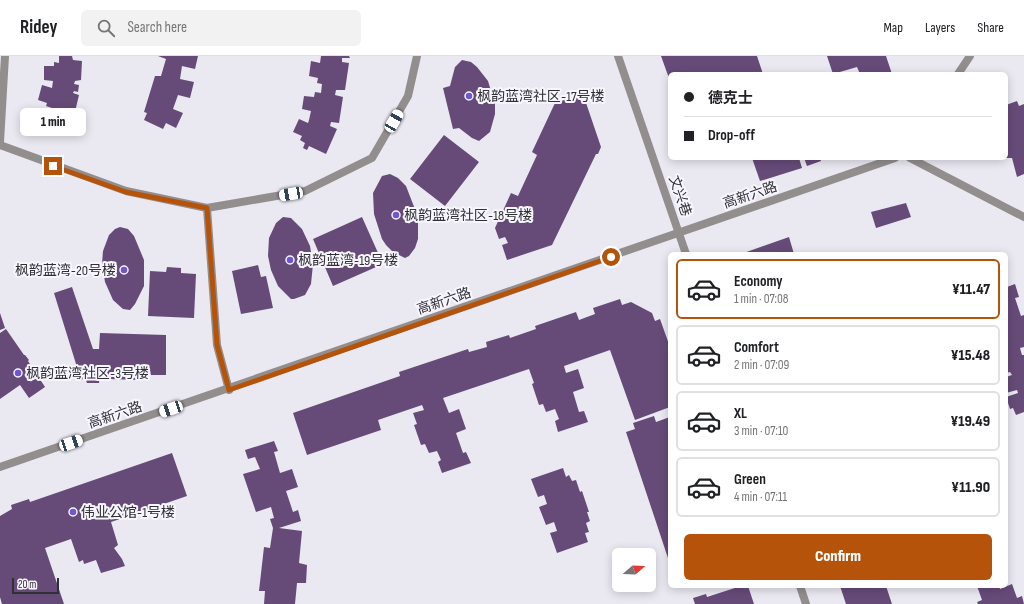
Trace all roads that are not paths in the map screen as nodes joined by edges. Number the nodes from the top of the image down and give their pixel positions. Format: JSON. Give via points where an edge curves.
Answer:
{"nodes":[{"id":1,"x":5,"y":56,"type":"edge"},
{"id":2,"x":417,"y":56,"type":"edge"},
{"id":3,"x":618,"y":56,"type":"edge"},
{"id":4,"x":970,"y":56,"type":"edge"},
{"id":5,"x":959,"y":72,"type":"edge"},
{"id":6,"x":0,"y":142,"type":"edge"},
{"id":7,"x":0,"y":145,"type":"edge"},
{"id":8,"x":890,"y":160,"type":"edge"},
{"id":9,"x":914,"y":160,"type":"edge"},
{"id":10,"x":207,"y":208,"type":"junction"},
{"id":11,"x":1024,"y":217,"type":"edge"},
{"id":12,"x":680,"y":234,"type":"junction"},
{"id":13,"x":685,"y":252,"type":"edge"},
{"id":14,"x":229,"y":390,"type":"junction"},
{"id":15,"x":0,"y":467,"type":"edge"},
{"id":16,"x":801,"y":588,"type":"edge"},
{"id":17,"x":806,"y":604,"type":"edge"}],
"edges":[{"from":1,"to":6,"type":"street"},
{"from":2,"to":10,"type":"street","via":[[408,96],[372,158],[305,192]]},
{"from":3,"to":12,"type":"street","name":"文兴巷"},
{"from":4,"to":5,"type":"street"},
{"from":7,"to":10,"type":"street","via":[[126,192]]},
{"from":8,"to":12,"type":"street","name":"高新六路"},
{"from":9,"to":11,"type":"street"},
{"from":10,"to":14,"type":"street","via":[[217,345]]},
{"from":12,"to":13,"type":"street","name":"文兴巷"},
{"from":12,"to":14,"type":"street","name":"高新六路"},
{"from":14,"to":15,"type":"street","name":"高新六路"},
{"from":16,"to":17,"type":"street"}]}
